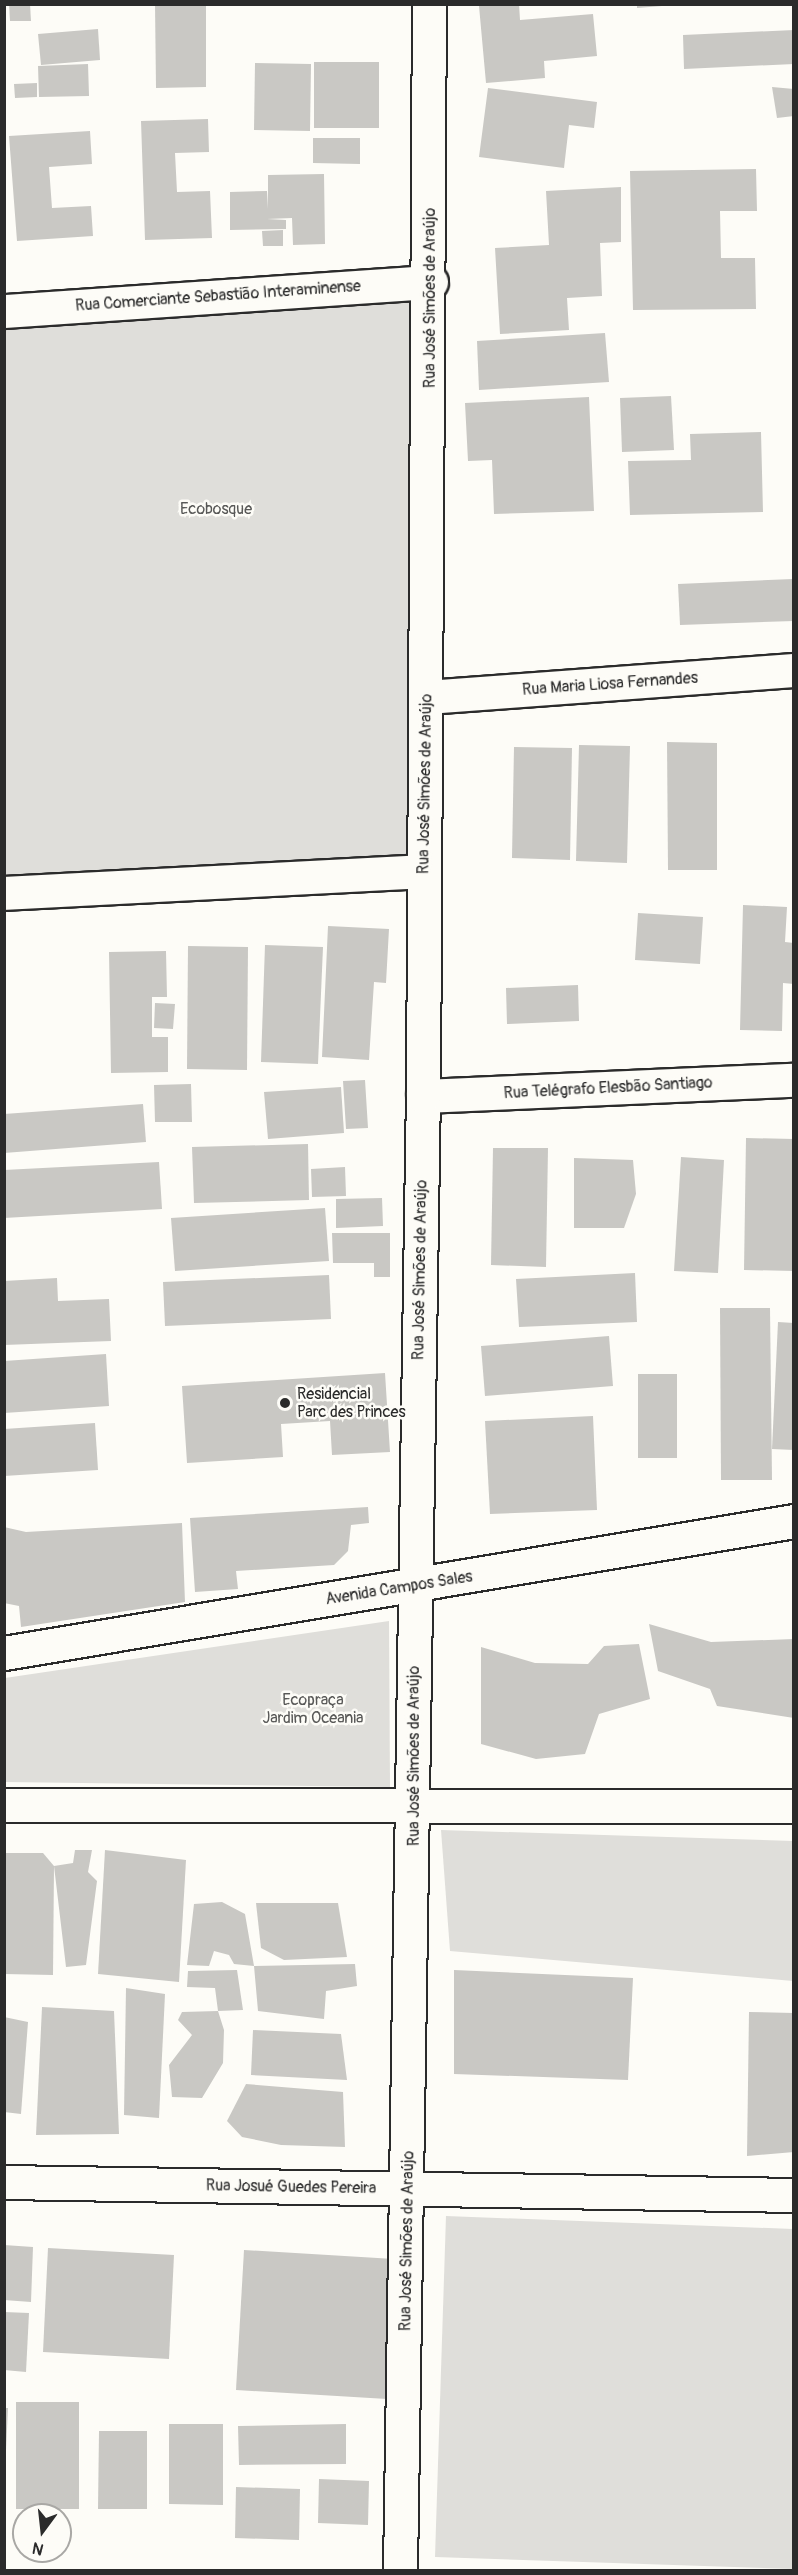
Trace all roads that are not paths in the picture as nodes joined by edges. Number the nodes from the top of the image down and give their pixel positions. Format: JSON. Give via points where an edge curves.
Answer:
{"nodes":[{"id":1,"x":429,"y":4,"type":"edge"},
{"id":2,"x":431,"y":282,"type":"junction"},
{"id":3,"x":4,"y":311,"type":"edge"},
{"id":4,"x":794,"y":670,"type":"edge"},
{"id":5,"x":426,"y":697,"type":"junction"},
{"id":6,"x":423,"y":871,"type":"junction"},
{"id":7,"x":4,"y":893,"type":"edge"},
{"id":8,"x":794,"y":1080,"type":"edge"},
{"id":9,"x":423,"y":1096,"type":"junction"},
{"id":10,"x":794,"y":1521,"type":"edge"},
{"id":11,"x":415,"y":1586,"type":"junction"},
{"id":12,"x":4,"y":1653,"type":"edge"},
{"id":13,"x":4,"y":1805,"type":"edge"},
{"id":14,"x":414,"y":1806,"type":"junction"},
{"id":15,"x":794,"y":1806,"type":"edge"},
{"id":16,"x":4,"y":2182,"type":"edge"},
{"id":17,"x":408,"y":2189,"type":"junction"},
{"id":18,"x":794,"y":2195,"type":"edge"},
{"id":19,"x":400,"y":2571,"type":"edge"}],
"edges":[{"from":1,"to":2,"type":"street","name":"Rua José Simões de Araújo"},
{"from":2,"to":3,"type":"street","name":"Rua Comerciante Sebastião Interaminense"},
{"from":2,"to":5,"type":"street","name":"Rua José Simões de Araújo"},
{"from":4,"to":5,"type":"street","name":"Rua Maria Liosa Fernandes"},
{"from":5,"to":6,"type":"street","name":"Rua José Simões de Araújo"},
{"from":6,"to":7,"type":"street"},
{"from":6,"to":9,"type":"street","name":"Rua José Simões de Araújo"},
{"from":8,"to":9,"type":"street","name":"Rua Telégrafo Elesbão Santiago"},
{"from":9,"to":11,"type":"street","name":"Rua José Simões de Araújo"},
{"from":10,"to":11,"type":"street","name":"Avenida Campos Sales"},
{"from":11,"to":12,"type":"street","name":"Avenida Campos Sales"},
{"from":11,"to":14,"type":"street","name":"Rua José Simões de Araújo"},
{"from":13,"to":14,"type":"street"},
{"from":14,"to":15,"type":"street"},
{"from":14,"to":17,"type":"street","name":"Rua José Simões de Araújo"},
{"from":16,"to":17,"type":"street","name":"Rua Josué Guedes Pereira"},
{"from":17,"to":18,"type":"street","name":"Rua Josué Guedes Pereira"},
{"from":17,"to":19,"type":"street","name":"Rua José Simões de Araújo"}]}
